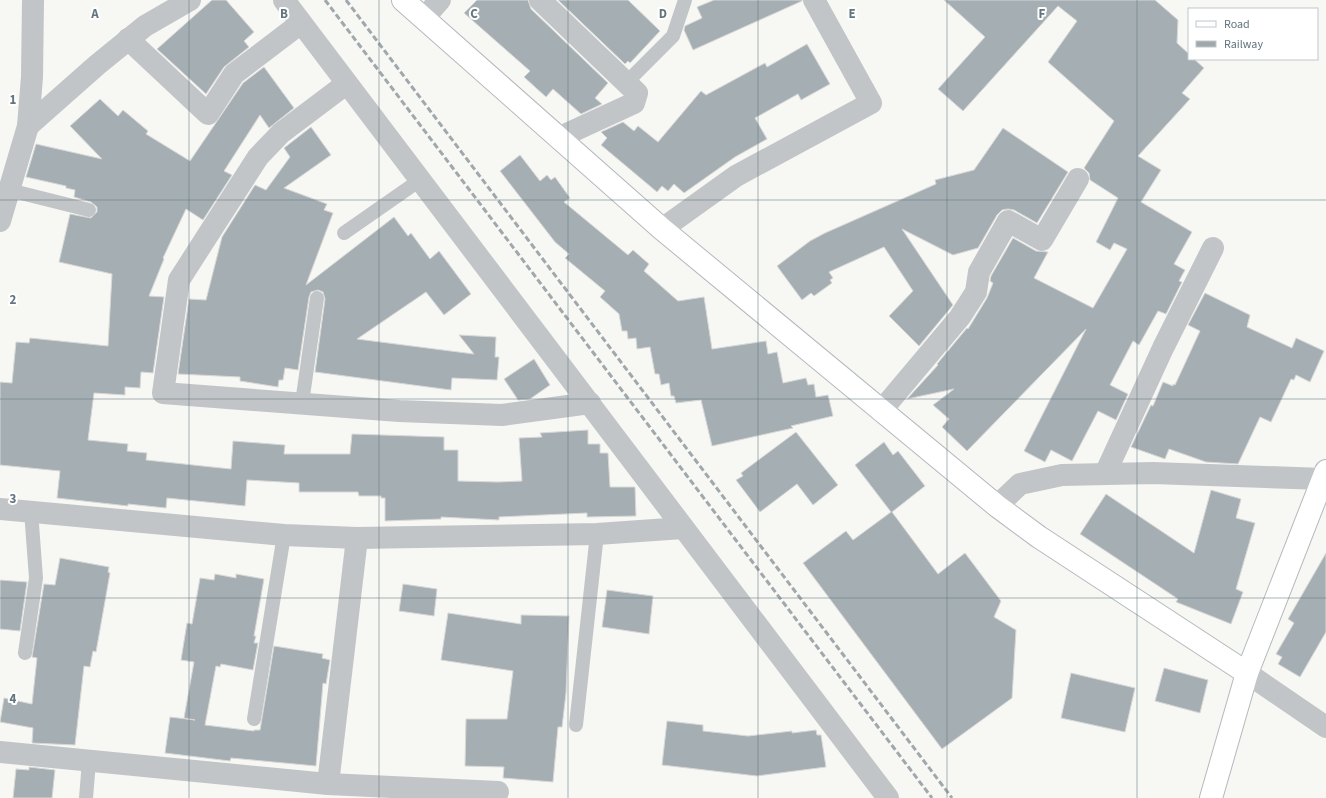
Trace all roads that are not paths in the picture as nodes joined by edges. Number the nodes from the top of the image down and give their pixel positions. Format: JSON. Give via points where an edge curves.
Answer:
{"nodes":[{"id":1,"x":190,"y":0,"type":"edge"},
{"id":2,"x":284,"y":0,"type":"edge"},
{"id":3,"x":403,"y":0,"type":"edge"},
{"id":4,"x":440,"y":0,"type":"edge"},
{"id":5,"x":540,"y":0,"type":"edge"},
{"id":6,"x":684,"y":0,"type":"edge"},
{"id":7,"x":814,"y":0,"type":"edge"},
{"id":8,"x":31,"y":1,"type":"edge"},
{"id":9,"x":424,"y":18,"type":"junction"},
{"id":10,"x":301,"y":23,"type":"junction"},
{"id":11,"x":128,"y":39,"type":"junction"},
{"id":12,"x":627,"y":82,"type":"junction"},
{"id":13,"x":346,"y":84,"type":"junction"},
{"id":14,"x":28,"y":126,"type":"junction"},
{"id":15,"x":558,"y":138,"type":"junction"},
{"id":16,"x":1078,"y":179,"type":"dead end"},
{"id":17,"x":420,"y":180,"type":"junction"},
{"id":18,"x":9,"y":190,"type":"junction"},
{"id":19,"x":88,"y":210,"type":"dead end"},
{"id":20,"x":0,"y":221,"type":"edge"},
{"id":21,"x":662,"y":229,"type":"junction"},
{"id":22,"x":344,"y":233,"type":"dead end"},
{"id":23,"x":1213,"y":248,"type":"dead end"},
{"id":24,"x":317,"y":298,"type":"dead end"},
{"id":25,"x":302,"y":403,"type":"junction"},
{"id":26,"x":590,"y":403,"type":"junction"},
{"id":27,"x":881,"y":411,"type":"junction"},
{"id":28,"x":1105,"y":474,"type":"junction"},
{"id":29,"x":1325,"y":476,"type":"edge"},
{"id":30,"x":998,"y":506,"type":"junction"},
{"id":31,"x":0,"y":509,"type":"edge"},
{"id":32,"x":31,"y":511,"type":"junction"},
{"id":33,"x":684,"y":528,"type":"junction"},
{"id":34,"x":597,"y":534,"type":"junction"},
{"id":35,"x":284,"y":535,"type":"junction"},
{"id":36,"x":358,"y":538,"type":"junction"},
{"id":37,"x":25,"y":653,"type":"dead end"},
{"id":38,"x":1247,"y":673,"type":"junction"},
{"id":39,"x":254,"y":719,"type":"dead end"},
{"id":40,"x":576,"y":725,"type":"dead end"},
{"id":41,"x":1326,"y":727,"type":"edge"},
{"id":42,"x":0,"y":752,"type":"edge"},
{"id":43,"x":89,"y":761,"type":"junction"},
{"id":44,"x":323,"y":789,"type":"edge"},
{"id":45,"x":498,"y":792,"type":"dead end"},
{"id":46,"x":429,"y":793,"type":"edge"},
{"id":47,"x":86,"y":798,"type":"edge"},
{"id":48,"x":888,"y":798,"type":"edge"},
{"id":49,"x":1210,"y":798,"type":"edge"}],
"edges":[{"from":1,"to":11,"type":"street"},
{"from":2,"to":10,"type":"street"},
{"from":3,"to":9,"type":"street"},
{"from":4,"to":9,"type":"street"},
{"from":5,"to":12,"type":"street"},
{"from":6,"to":12,"type":"lane","via":[[673,36]]},
{"from":7,"to":21,"type":"street","via":[[871,103],[736,176]]},
{"from":8,"to":14,"type":"street","via":[[32,77]]},
{"from":9,"to":15,"type":"street"},
{"from":10,"to":11,"type":"street","via":[[234,74],[208,114]]},
{"from":10,"to":13,"type":"street"},
{"from":11,"to":14,"type":"street"},
{"from":12,"to":15,"type":"street","via":[[637,92],[634,103]]},
{"from":13,"to":17,"type":"street"},
{"from":13,"to":25,"type":"street","via":[[281,133],[258,157],[179,280],[163,393]]},
{"from":14,"to":18,"type":"street"},
{"from":15,"to":21,"type":"street"},
{"from":16,"to":27,"type":"street","via":[[1042,240],[1008,221],[979,272],[976,292],[960,317]]},
{"from":17,"to":22,"type":"lane"},
{"from":17,"to":26,"type":"street"},
{"from":18,"to":19,"type":"lane"},
{"from":18,"to":20,"type":"street"},
{"from":21,"to":27,"type":"street"},
{"from":23,"to":28,"type":"street"},
{"from":24,"to":25,"type":"lane"},
{"from":25,"to":26,"type":"street","via":[[399,411],[502,415]]},
{"from":26,"to":33,"type":"street"},
{"from":27,"to":30,"type":"street"},
{"from":28,"to":29,"type":"street"},
{"from":28,"to":30,"type":"street","via":[[1062,475],[1020,484]]},
{"from":29,"to":38,"type":"street"},
{"from":30,"to":38,"type":"street","via":[[1039,537]]},
{"from":31,"to":32,"type":"street"},
{"from":32,"to":35,"type":"street"},
{"from":32,"to":37,"type":"lane","via":[[36,578]]},
{"from":33,"to":34,"type":"street"},
{"from":33,"to":48,"type":"street"},
{"from":34,"to":36,"type":"street"},
{"from":34,"to":40,"type":"lane"},
{"from":35,"to":36,"type":"street"},
{"from":35,"to":39,"type":"lane"},
{"from":36,"to":44,"type":"street"},
{"from":38,"to":41,"type":"street"},
{"from":38,"to":49,"type":"street"},
{"from":42,"to":43,"type":"street"},
{"from":43,"to":44,"type":"street"},
{"from":43,"to":47,"type":"lane"},
{"from":44,"to":46,"type":"street"},
{"from":45,"to":46,"type":"street"}]}
